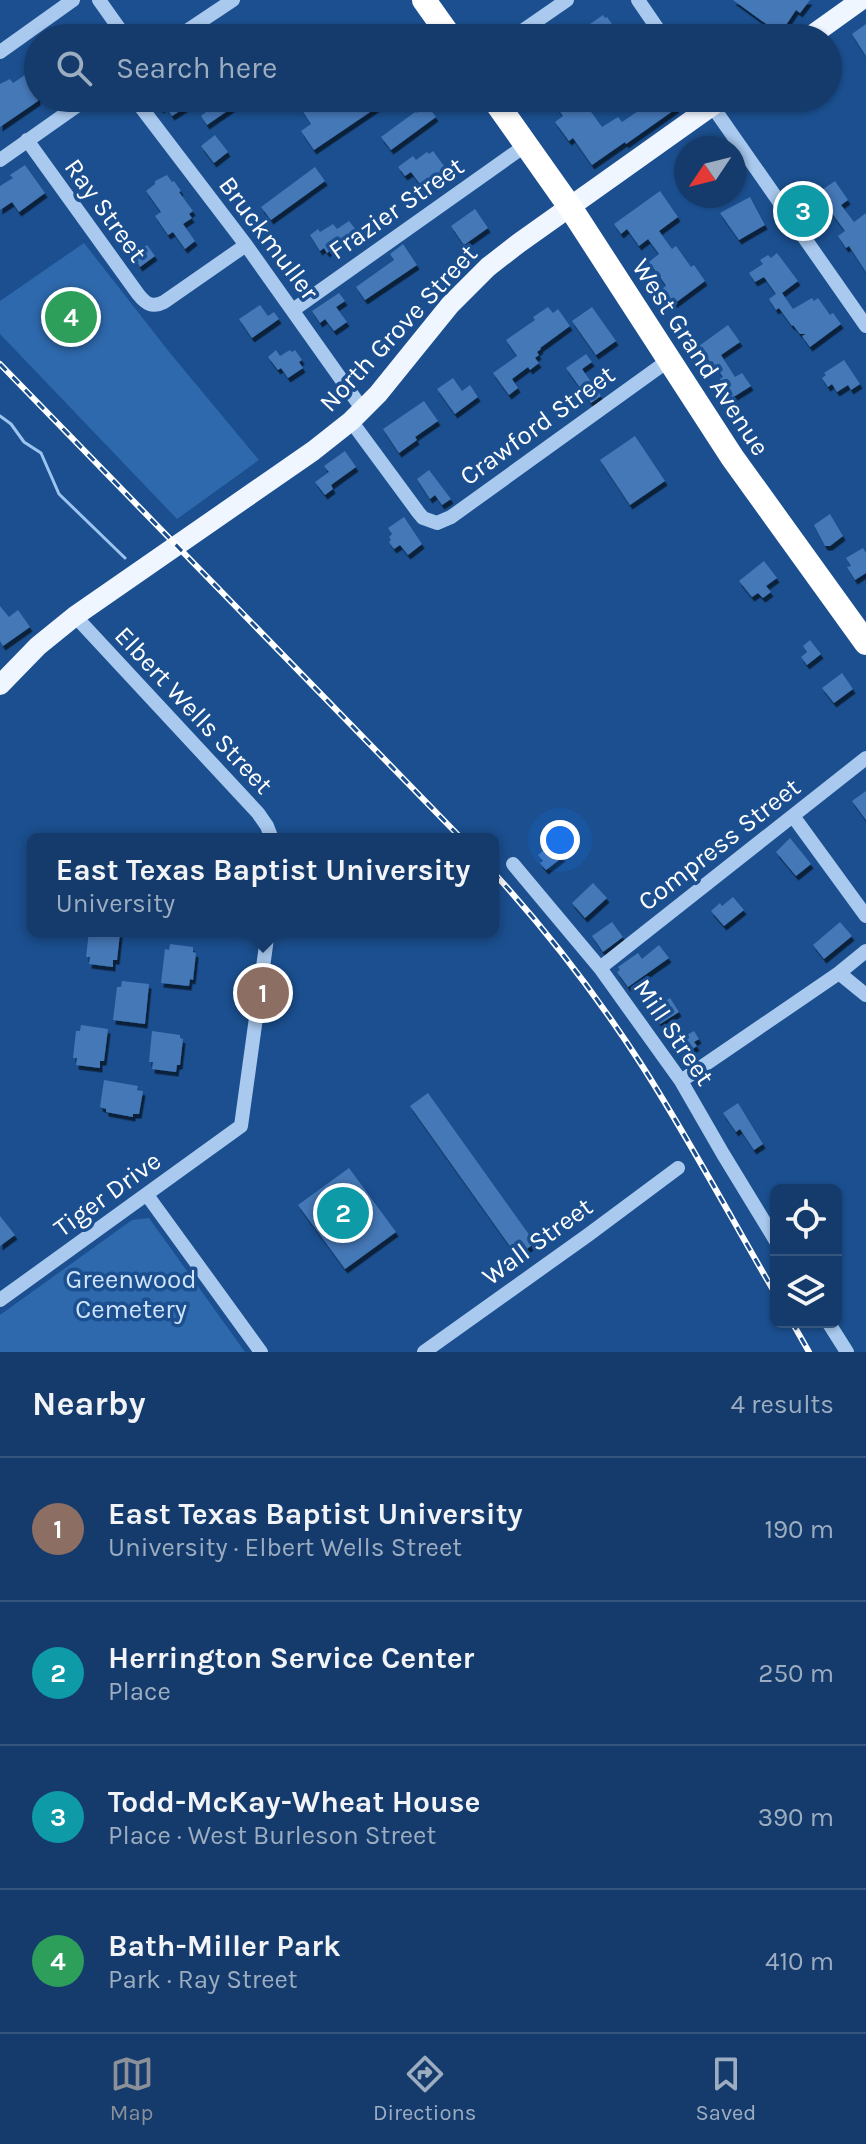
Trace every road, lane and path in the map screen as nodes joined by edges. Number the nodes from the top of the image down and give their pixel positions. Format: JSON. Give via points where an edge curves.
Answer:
{"nodes":[{"id":1,"x":73,"y":0,"type":"edge"},
{"id":2,"x":99,"y":0,"type":"edge"},
{"id":3,"x":233,"y":0,"type":"edge"},
{"id":4,"x":424,"y":0,"type":"edge"},
{"id":5,"x":567,"y":0,"type":"edge"},
{"id":6,"x":638,"y":0,"type":"edge"},
{"id":7,"x":848,"y":4,"type":"edge"},
{"id":8,"x":39,"y":24,"type":"edge"},
{"id":9,"x":116,"y":24,"type":"edge"},
{"id":10,"x":197,"y":24,"type":"edge"},
{"id":11,"x":441,"y":24,"type":"edge"},
{"id":12,"x":532,"y":24,"type":"edge"},
{"id":13,"x":654,"y":24,"type":"edge"},
{"id":14,"x":824,"y":24,"type":"edge"},
{"id":15,"x":24,"y":35,"type":"edge"},
{"id":16,"x":0,"y":52,"type":"edge"},
{"id":17,"x":68,"y":112,"type":"edge"},
{"id":18,"x":145,"y":112,"type":"edge"},
{"id":19,"x":503,"y":112,"type":"edge"},
{"id":20,"x":699,"y":112,"type":"edge"},
{"id":21,"x":721,"y":112,"type":"edge"},
{"id":22,"x":27,"y":140,"type":"junction"},
{"id":23,"x":526,"y":145,"type":"junction"},
{"id":24,"x":0,"y":160,"type":"edge"},
{"id":25,"x":570,"y":207,"type":"junction"},
{"id":26,"x":246,"y":245,"type":"junction"},
{"id":27,"x":293,"y":310,"type":"junction"},
{"id":28,"x":866,"y":326,"type":"edge"},
{"id":29,"x":669,"y":360,"type":"junction"},
{"id":30,"x":357,"y":416,"type":"junction"},
{"id":31,"x":431,"y":522,"type":"joint"},
{"id":32,"x":75,"y":616,"type":"junction"},
{"id":33,"x":866,"y":643,"type":"edge"},
{"id":34,"x":2,"y":678,"type":"edge"},
{"id":35,"x":866,"y":758,"type":"edge"},
{"id":36,"x":793,"y":816,"type":"junction"},
{"id":37,"x":270,"y":833,"type":"edge"},
{"id":38,"x":513,"y":864,"type":"dead end"},
{"id":39,"x":866,"y":916,"type":"edge"},
{"id":40,"x":267,"y":937,"type":"edge"},
{"id":41,"x":866,"y":951,"type":"edge"},
{"id":42,"x":600,"y":968,"type":"junction"},
{"id":43,"x":839,"y":973,"type":"junction"},
{"id":44,"x":866,"y":995,"type":"edge"},
{"id":45,"x":681,"y":1081,"type":"junction"},
{"id":46,"x":678,"y":1168,"type":"dead end"},
{"id":47,"x":147,"y":1195,"type":"junction"},
{"id":48,"x":770,"y":1231,"type":"edge"},
{"id":49,"x":0,"y":1300,"type":"edge"},
{"id":50,"x":832,"y":1328,"type":"edge"},
{"id":51,"x":261,"y":1352,"type":"edge"},
{"id":52,"x":424,"y":1352,"type":"edge"},
{"id":53,"x":847,"y":1352,"type":"edge"}],
"edges":[{"from":1,"to":8,"type":"street"},
{"from":2,"to":9,"type":"street"},
{"from":3,"to":10,"type":"street"},
{"from":4,"to":11,"type":"highway"},
{"from":5,"to":12,"type":"street"},
{"from":6,"to":13,"type":"street"},
{"from":7,"to":14,"type":"main road"},
{"from":15,"to":16,"type":"street"},
{"from":17,"to":22,"type":"street"},
{"from":18,"to":26,"type":"street","name":"Bruckmuller"},
{"from":19,"to":23,"type":"highway","name":"West Grand Avenue"},
{"from":20,"to":25,"type":"main road","name":"North Grove Street"},
{"from":21,"to":28,"type":"street"},
{"from":22,"to":24,"type":"street"},
{"from":22,"to":26,"type":"street","name":"Ray Street","via":[[149,305],[164,302]]},
{"from":23,"to":25,"type":"highway","name":"West Grand Avenue"},
{"from":23,"to":27,"type":"street","name":"Frazier Street"},
{"from":25,"to":29,"type":"highway","name":"West Grand Avenue"},
{"from":25,"to":30,"type":"main road","name":"North Grove Street","via":[[461,292]]},
{"from":26,"to":27,"type":"street","name":"Bruckmuller"},
{"from":27,"to":30,"type":"street","name":"Bruckmuller"},
{"from":29,"to":31,"type":"street","name":"Crawford Street","via":[[444,522]]},
{"from":29,"to":33,"type":"highway","name":"West Grand Avenue"},
{"from":30,"to":31,"type":"street","name":"Bruckmuller","via":[[418,512]]},
{"from":30,"to":32,"type":"main road","name":"North Grove Street"},
{"from":32,"to":34,"type":"main road","name":"North Grove Street"},
{"from":32,"to":37,"type":"street","name":"Elbert Wells Street","via":[[258,813]]},
{"from":35,"to":36,"type":"street","name":"Compress Street"},
{"from":36,"to":39,"type":"street"},
{"from":36,"to":42,"type":"street","name":"Compress Street"},
{"from":38,"to":42,"type":"street","name":"Mill Street"},
{"from":40,"to":47,"type":"street","name":"Tiger Drive","via":[[241,1126]]},
{"from":41,"to":43,"type":"street"},
{"from":42,"to":45,"type":"street","name":"Mill Street"},
{"from":43,"to":44,"type":"street"},
{"from":43,"to":45,"type":"street"},
{"from":45,"to":48,"type":"street","name":"Mill Street"},
{"from":46,"to":52,"type":"street","name":"Wall Street"},
{"from":47,"to":49,"type":"street","name":"Tiger Drive"},
{"from":47,"to":51,"type":"street"},
{"from":50,"to":53,"type":"street"}]}
